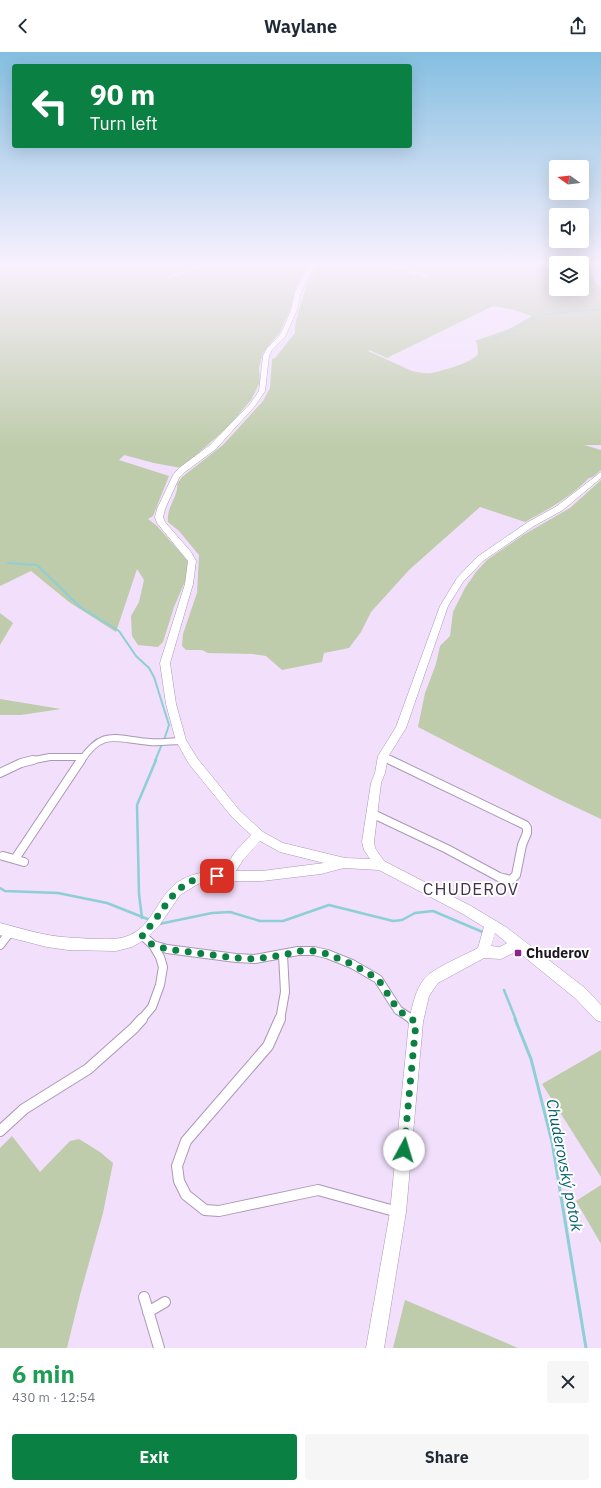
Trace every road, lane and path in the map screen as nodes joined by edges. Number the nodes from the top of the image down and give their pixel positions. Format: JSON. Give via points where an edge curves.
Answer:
{"nodes":[{"id":1,"x":287,"y":326,"type":"edge"},
{"id":2,"x":601,"y":474,"type":"edge"},
{"id":3,"x":180,"y":741,"type":"junction"},
{"id":4,"x":383,"y":756,"type":"junction"},
{"id":5,"x":83,"y":757,"type":"junction"},
{"id":6,"x":0,"y":773,"type":"edge"},
{"id":7,"x":371,"y":812,"type":"junction"},
{"id":8,"x":259,"y":835,"type":"junction"},
{"id":9,"x":3,"y":856,"type":"dead end"},
{"id":10,"x":15,"y":859,"type":"junction"},
{"id":11,"x":24,"y":862,"type":"dead end"},
{"id":12,"x":346,"y":863,"type":"junction"},
{"id":13,"x":380,"y":865,"type":"junction"},
{"id":14,"x":226,"y":876,"type":"junction"},
{"id":15,"x":149,"y":928,"type":"junction"},
{"id":16,"x":5,"y":930,"type":"edge"},
{"id":17,"x":490,"y":943,"type":"junction"},
{"id":18,"x":518,"y":943,"type":"junction"},
{"id":19,"x":0,"y":945,"type":"edge"},
{"id":20,"x":153,"y":945,"type":"junction"},
{"id":21,"x":283,"y":955,"type":"junction"},
{"id":22,"x":601,"y":1015,"type":"edge"},
{"id":23,"x":416,"y":1022,"type":"junction"},
{"id":24,"x":0,"y":1131,"type":"edge"},
{"id":25,"x":398,"y":1212,"type":"junction"},
{"id":26,"x":144,"y":1297,"type":"dead end"},
{"id":27,"x":165,"y":1302,"type":"dead end"},
{"id":28,"x":148,"y":1312,"type":"junction"},
{"id":29,"x":159,"y":1348,"type":"edge"},
{"id":30,"x":375,"y":1348,"type":"edge"}],
"edges":[{"from":1,"to":3,"type":"street","via":[[266,356],[262,391],[213,447],[179,474],[161,509],[161,523],[192,561],[190,580],[165,663]]},
{"from":2,"to":4,"type":"street","via":[[560,508],[531,524],[480,559],[460,580],[444,606],[401,728]]},
{"from":3,"to":5,"type":"street","via":[[148,743],[111,737],[96,743]]},
{"from":3,"to":8,"type":"street","via":[[212,786],[236,814]]},
{"from":4,"to":7,"type":"street"},
{"from":4,"to":7,"type":"street","via":[[525,825],[528,831],[522,845],[516,875],[511,880],[498,877]]},
{"from":5,"to":6,"type":"street","via":[[34,758]]},
{"from":5,"to":10,"type":"street"},
{"from":7,"to":13,"type":"street","via":[[368,842]]},
{"from":8,"to":12,"type":"street","via":[[280,848]]},
{"from":8,"to":14,"type":"street"},
{"from":9,"to":10,"type":"street"},
{"from":10,"to":11,"type":"street"},
{"from":12,"to":13,"type":"street"},
{"from":12,"to":14,"type":"street","via":[[321,870],[262,876]]},
{"from":13,"to":17,"type":"street","via":[[467,910]]},
{"from":14,"to":15,"type":"street","via":[[195,879],[184,884]]},
{"from":15,"to":16,"type":"street","via":[[132,942],[116,945],[68,944]]},
{"from":15,"to":20,"type":"street","via":[[145,940]]},
{"from":16,"to":19,"type":"street"},
{"from":17,"to":18,"type":"street"},
{"from":17,"to":18,"type":"street"},
{"from":17,"to":23,"type":"street","via":[[427,985],[420,1001]]},
{"from":18,"to":22,"type":"street","via":[[580,993]]},
{"from":20,"to":21,"type":"street","via":[[236,958],[255,959]]},
{"from":20,"to":24,"type":"street","via":[[163,967],[152,1007],[134,1028],[88,1069],[24,1109]]},
{"from":21,"to":23,"type":"street","via":[[298,951],[314,951],[352,964],[378,979],[398,1010]]},
{"from":21,"to":25,"type":"street","via":[[286,994],[284,1012],[278,1028],[268,1046],[186,1141],[177,1166],[179,1181],[186,1195],[206,1210],[219,1211],[318,1190]]},
{"from":23,"to":25,"type":"street"},
{"from":25,"to":30,"type":"street"},
{"from":26,"to":28,"type":"street"},
{"from":27,"to":28,"type":"street"},
{"from":28,"to":29,"type":"street"}]}
